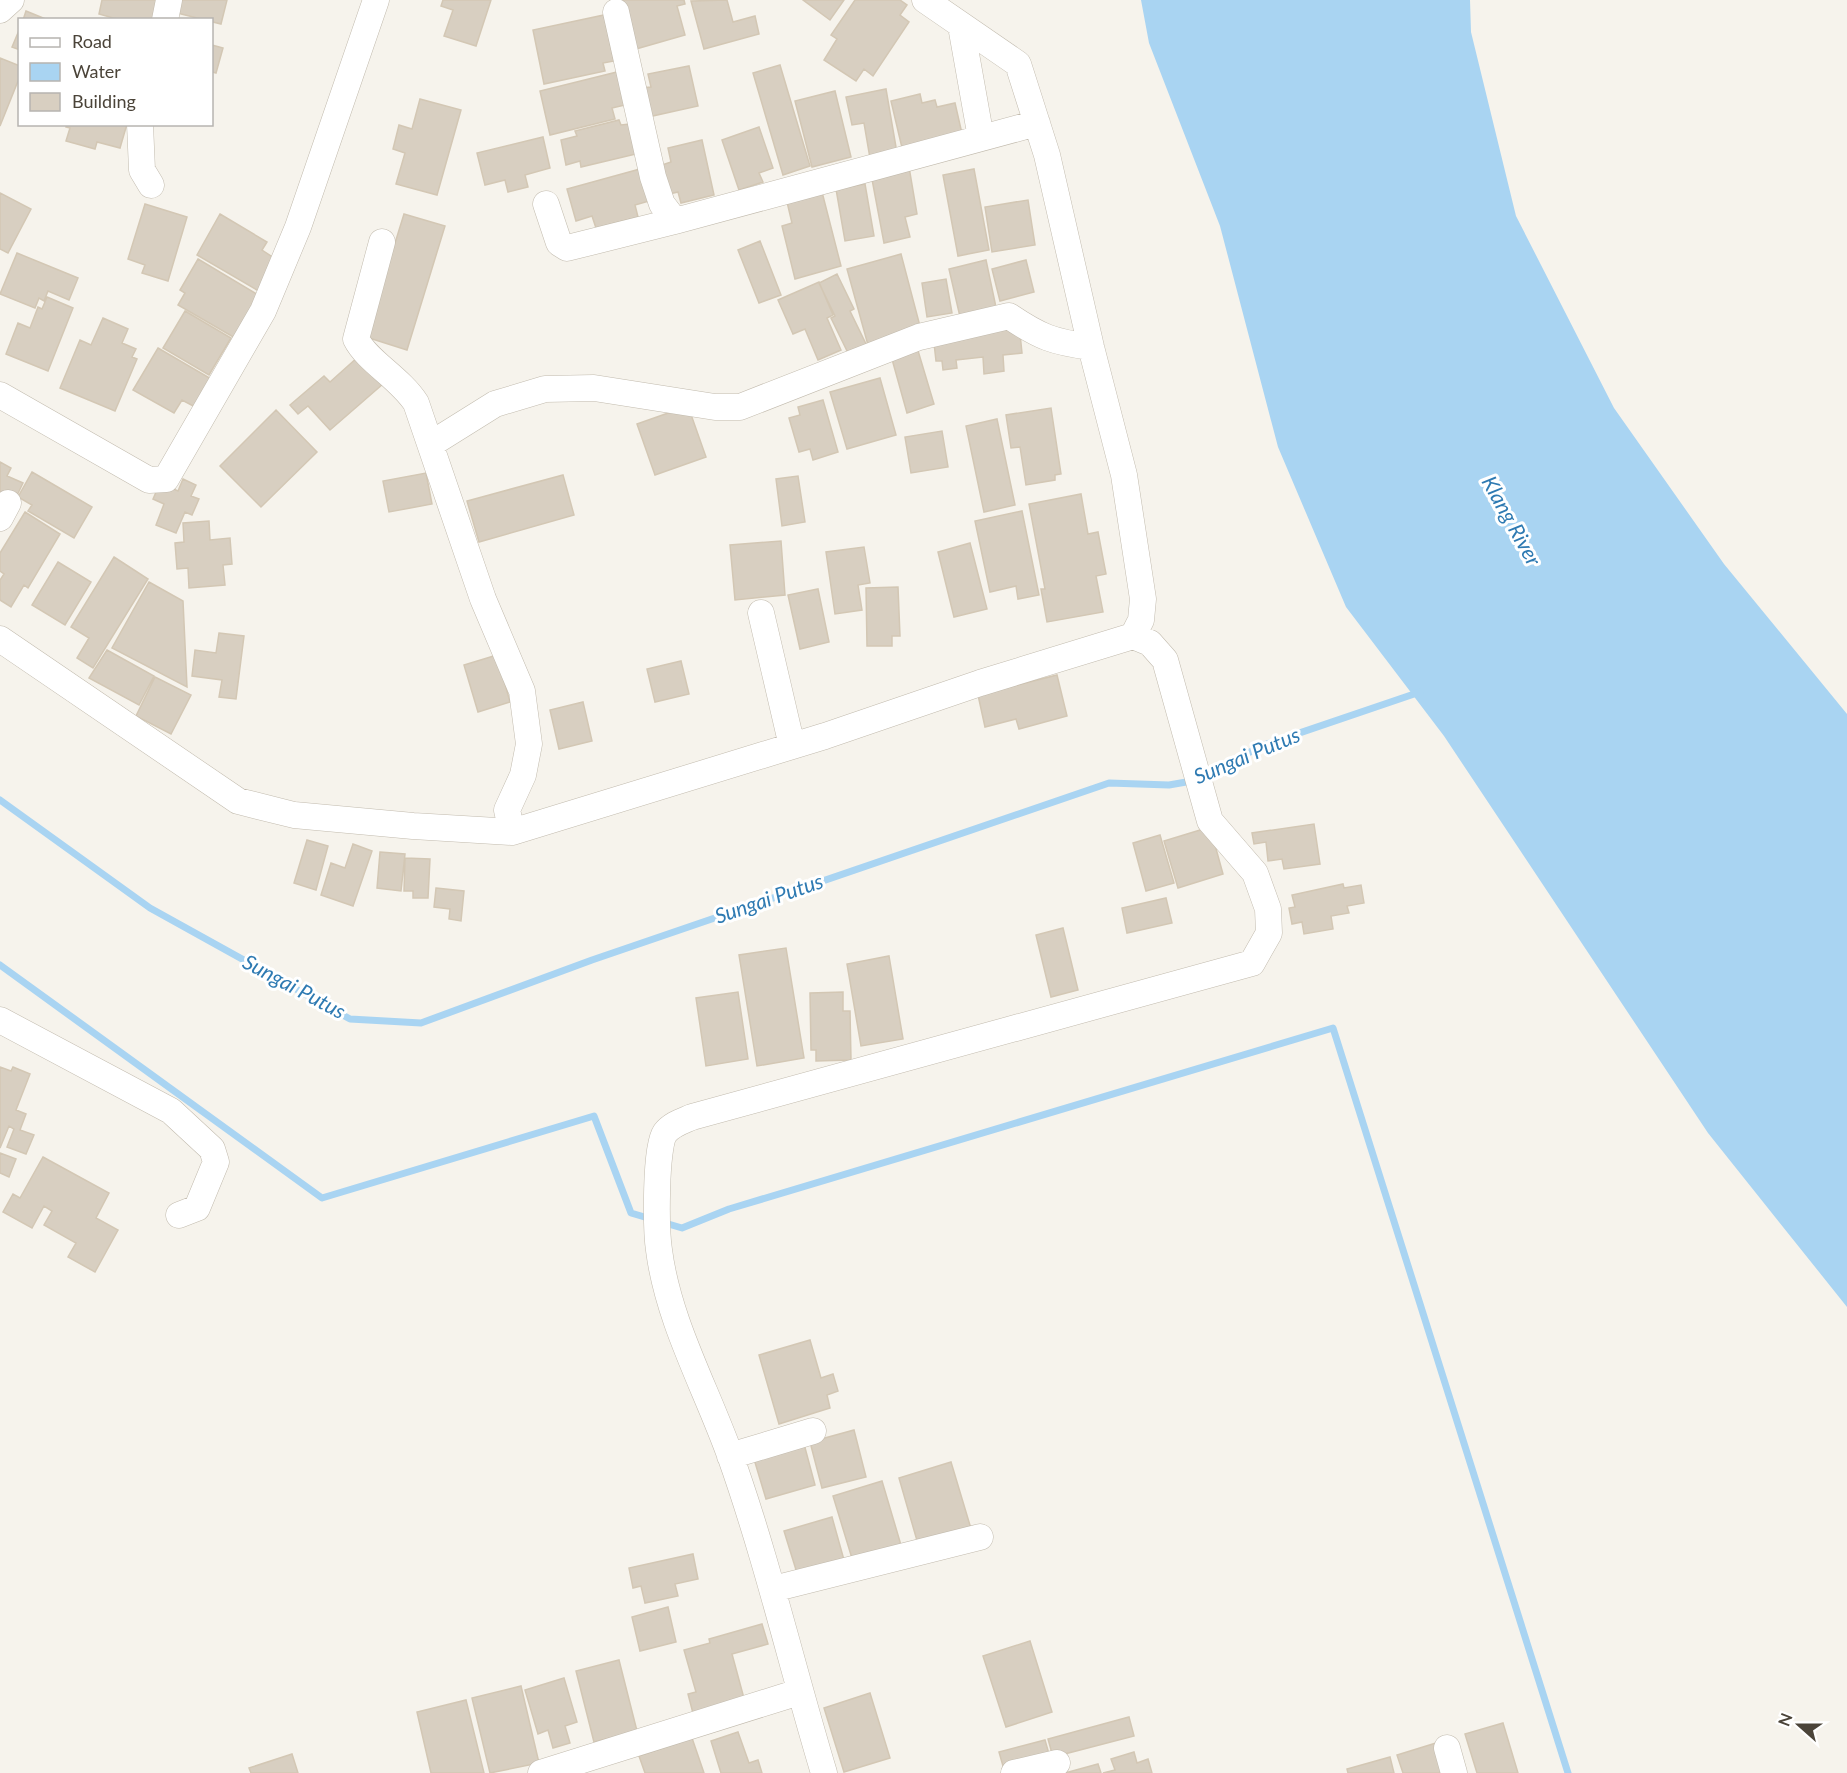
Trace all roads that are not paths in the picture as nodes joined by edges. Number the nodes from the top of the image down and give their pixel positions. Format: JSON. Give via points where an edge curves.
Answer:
{"nodes":[{"id":1,"x":11,"y":0,"type":"edge"},
{"id":2,"x":169,"y":0,"type":"edge"},
{"id":3,"x":376,"y":0,"type":"edge"},
{"id":4,"x":925,"y":0,"type":"edge"},
{"id":5,"x":0,"y":10,"type":"edge"},
{"id":6,"x":616,"y":12,"type":"dead end"},
{"id":7,"x":165,"y":18,"type":"edge"},
{"id":8,"x":961,"y":27,"type":"junction"},
{"id":9,"x":1036,"y":123,"type":"junction"},
{"id":10,"x":140,"y":126,"type":"edge"},
{"id":11,"x":981,"y":138,"type":"junction"},
{"id":12,"x":151,"y":185,"type":"dead end"},
{"id":13,"x":546,"y":204,"type":"dead end"},
{"id":14,"x":675,"y":221,"type":"junction"},
{"id":15,"x":382,"y":242,"type":"dead end"},
{"id":16,"x":1091,"y":347,"type":"junction"},
{"id":17,"x":0,"y":394,"type":"edge"},
{"id":18,"x":431,"y":444,"type":"junction"},
{"id":19,"x":761,"y":613,"type":"dead end"},
{"id":20,"x":1133,"y":636,"type":"junction"},
{"id":21,"x":0,"y":639,"type":"edge"},
{"id":22,"x":792,"y":746,"type":"junction"},
{"id":23,"x":512,"y":832,"type":"junction"},
{"id":24,"x":0,"y":1020,"type":"edge"},
{"id":25,"x":179,"y":1215,"type":"dead end"},
{"id":26,"x":813,"y":1431,"type":"dead end"},
{"id":27,"x":730,"y":1456,"type":"junction"},
{"id":28,"x":980,"y":1537,"type":"dead end"},
{"id":29,"x":773,"y":1589,"type":"junction"},
{"id":30,"x":799,"y":1692,"type":"junction"},
{"id":31,"x":1447,"y":1748,"type":"dead end"},
{"id":32,"x":1057,"y":1763,"type":"dead end"},
{"id":33,"x":541,"y":1773,"type":"edge"},
{"id":34,"x":824,"y":1773,"type":"edge"},
{"id":35,"x":1014,"y":1773,"type":"edge"},
{"id":36,"x":1454,"y":1773,"type":"edge"}],
"edges":[{"from":1,"to":5,"type":"street"},
{"from":2,"to":7,"type":"street"},
{"from":3,"to":17,"type":"street","via":[[298,227],[263,311],[166,479],[148,480]]},
{"from":4,"to":8,"type":"street"},
{"from":6,"to":14,"type":"street","via":[[653,177],[662,204]]},
{"from":8,"to":9,"type":"street","via":[[1018,64]]},
{"from":8,"to":11,"type":"street"},
{"from":9,"to":11,"type":"street"},
{"from":9,"to":16,"type":"street","via":[[1047,155]]},
{"from":10,"to":12,"type":"street","via":[[142,170]]},
{"from":11,"to":14,"type":"street"},
{"from":13,"to":14,"type":"street","via":[[560,243],[567,248]]},
{"from":15,"to":18,"type":"street","via":[[356,339],[361,349],[408,390]]},
{"from":16,"to":18,"type":"street","via":[[1036,335],[1009,316],[919,337],[740,407],[715,407],[594,388],[545,389],[495,404]]},
{"from":16,"to":20,"type":"street","via":[[1124,475],[1143,599],[1141,620]]},
{"from":18,"to":23,"type":"street","via":[[483,599],[522,691],[529,744],[523,775],[507,810]]},
{"from":19,"to":22,"type":"street"},
{"from":20,"to":22,"type":"street"},
{"from":20,"to":27,"type":"street","via":[[1150,643],[1165,660],[1210,821],[1255,873],[1268,909],[1269,933],[1252,963],[678,1122],[664,1134],[658,1158],[658,1248],[684,1339]]},
{"from":21,"to":23,"type":"street","via":[[238,801],[294,815]]},
{"from":22,"to":23,"type":"street"},
{"from":24,"to":25,"type":"street","via":[[171,1112],[212,1149],[216,1162],[197,1208]]},
{"from":26,"to":27,"type":"street"},
{"from":27,"to":29,"type":"street"},
{"from":28,"to":29,"type":"street"},
{"from":29,"to":30,"type":"street"},
{"from":30,"to":33,"type":"street"},
{"from":30,"to":34,"type":"street"},
{"from":31,"to":36,"type":"street"},
{"from":32,"to":35,"type":"street"}]}
